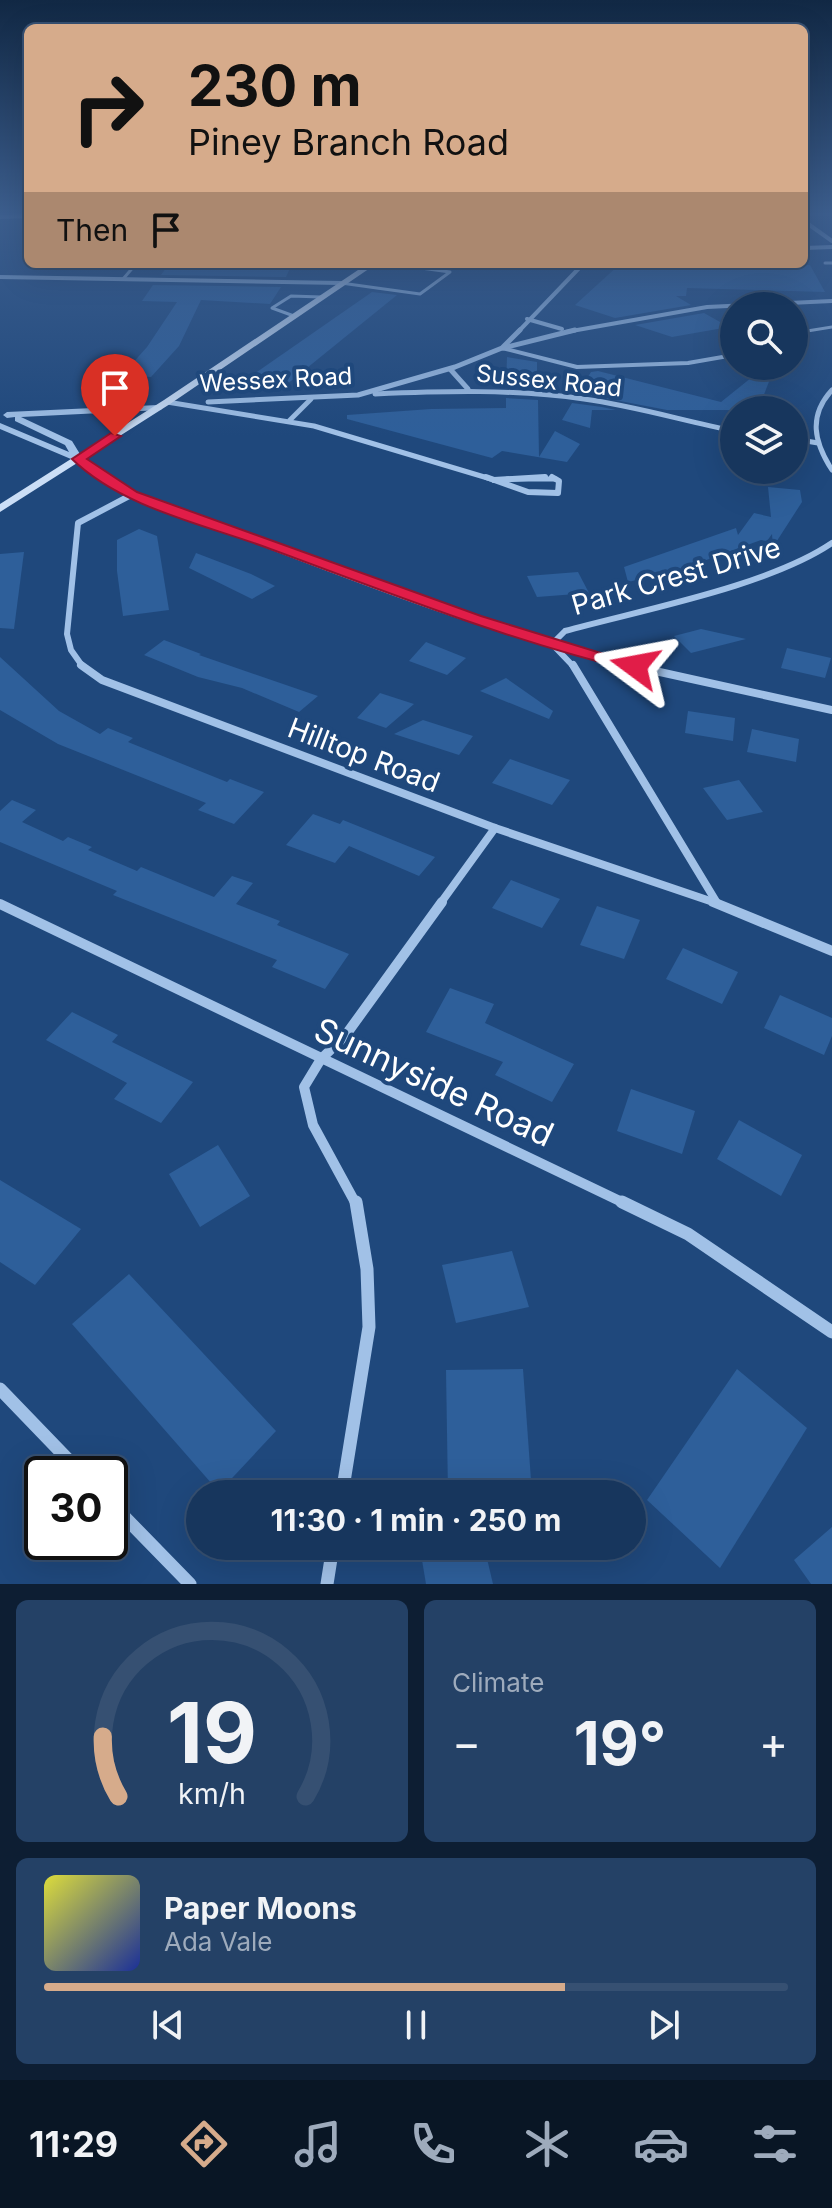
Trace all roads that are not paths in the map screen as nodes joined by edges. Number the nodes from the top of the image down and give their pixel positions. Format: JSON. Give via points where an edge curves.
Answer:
{"nodes":[{"id":1,"x":334,"y":288,"type":"edge"},
{"id":2,"x":376,"y":288,"type":"edge"},
{"id":3,"x":428,"y":288,"type":"edge"},
{"id":4,"x":559,"y":288,"type":"edge"},
{"id":5,"x":321,"y":297,"type":"junction"},
{"id":6,"x":832,"y":301,"type":"edge"},
{"id":7,"x":294,"y":316,"type":"junction"},
{"id":8,"x":527,"y":319,"type":"junction"},
{"id":9,"x":832,"y":327,"type":"edge"},
{"id":10,"x":808,"y":329,"type":"edge"},
{"id":11,"x":570,"y":330,"type":"junction"},
{"id":12,"x":502,"y":348,"type":"junction"},
{"id":13,"x":720,"y":357,"type":"edge"},
{"id":14,"x":450,"y":369,"type":"junction"},
{"id":15,"x":468,"y":389,"type":"junction"},
{"id":16,"x":832,"y":390,"type":"edge"},
{"id":17,"x":358,"y":395,"type":"junction"},
{"id":18,"x":311,"y":399,"type":"junction"},
{"id":19,"x":162,"y":405,"type":"junction"},
{"id":20,"x":3,"y":415,"type":"edge"},
{"id":21,"x":290,"y":420,"type":"junction"},
{"id":22,"x":0,"y":426,"type":"edge"},
{"id":23,"x":720,"y":428,"type":"edge"},
{"id":24,"x":808,"y":441,"type":"edge"},
{"id":25,"x":818,"y":443,"type":"junction"},
{"id":26,"x":78,"y":459,"type":"junction"},
{"id":27,"x":832,"y":470,"type":"edge"},
{"id":28,"x":494,"y":480,"type":"junction"},
{"id":29,"x":133,"y":494,"type":"junction"},
{"id":30,"x":0,"y":509,"type":"edge"},
{"id":31,"x":832,"y":543,"type":"edge"},
{"id":32,"x":552,"y":644,"type":"junction"},
{"id":33,"x":832,"y":710,"type":"edge"},
{"id":34,"x":495,"y":828,"type":"junction"},
{"id":35,"x":717,"y":903,"type":"junction"},
{"id":36,"x":0,"y":904,"type":"edge"},
{"id":37,"x":832,"y":951,"type":"edge"},
{"id":38,"x":321,"y":1059,"type":"junction"},
{"id":39,"x":832,"y":1332,"type":"edge"},
{"id":40,"x":0,"y":1389,"type":"edge"},
{"id":41,"x":65,"y":1456,"type":"edge"},
{"id":42,"x":344,"y":1480,"type":"edge"},
{"id":43,"x":128,"y":1520,"type":"edge"},
{"id":44,"x":331,"y":1560,"type":"edge"},
{"id":45,"x":190,"y":1584,"type":"edge"},
{"id":46,"x":327,"y":1584,"type":"edge"}],
"edges":[{"from":1,"to":5,"type":"main road"},
{"from":2,"to":3,"type":"lane","via":[[420,294]]},
{"from":4,"to":8,"type":"street","name":"Wessex Road"},
{"from":5,"to":7,"type":"main road"},
{"from":5,"to":7,"type":"lane","via":[[291,296],[272,308]]},
{"from":6,"to":11,"type":"street","via":[[719,305]]},
{"from":7,"to":19,"type":"main road"},
{"from":8,"to":11,"type":"street"},
{"from":8,"to":12,"type":"street","name":"Wessex Road"},
{"from":9,"to":10,"type":"lane"},
{"from":11,"to":12,"type":"street"},
{"from":12,"to":13,"type":"lane","via":[[577,367]]},
{"from":12,"to":14,"type":"street","name":"Wessex Road"},
{"from":14,"to":15,"type":"street"},
{"from":14,"to":17,"type":"street","name":"Wessex Road"},
{"from":15,"to":17,"type":"street","name":"Sussex Road"},
{"from":15,"to":23,"type":"street","name":"Sussex Road","via":[[617,404]]},
{"from":16,"to":25,"type":"street","via":[[813,420]]},
{"from":17,"to":18,"type":"street","name":"Wessex Road"},
{"from":18,"to":19,"type":"street","name":"Wessex Road"},
{"from":18,"to":21,"type":"street"},
{"from":19,"to":20,"type":"street"},
{"from":19,"to":21,"type":"street"},
{"from":19,"to":26,"type":"main road"},
{"from":20,"to":26,"type":"street","via":[[69,443]]},
{"from":21,"to":28,"type":"street"},
{"from":22,"to":26,"type":"street"},
{"from":24,"to":25,"type":"street"},
{"from":25,"to":27,"type":"street"},
{"from":26,"to":29,"type":"street"},
{"from":26,"to":30,"type":"main road"},
{"from":28,"to":28,"type":"street","via":[[550,495],[561,488],[551,477]]},
{"from":29,"to":32,"type":"street","via":[[340,573]]},
{"from":29,"to":34,"type":"street","name":"Hilltop Road","via":[[78,523],[67,634],[81,667],[102,680]]},
{"from":31,"to":32,"type":"street","name":"Park Crest Drive","via":[[803,561],[745,581],[565,631]]},
{"from":32,"to":33,"type":"street"},
{"from":32,"to":35,"type":"street","name":"Park Crest Drive","via":[[571,662]]},
{"from":34,"to":35,"type":"street","name":"Hilltop Road"},
{"from":34,"to":38,"type":"street","via":[[345,1036]]},
{"from":35,"to":37,"type":"street","name":"Hilltop Road"},
{"from":36,"to":38,"type":"street","name":"Sunnyside Road"},
{"from":38,"to":39,"type":"street","name":"Sunnyside Road","via":[[688,1234]]},
{"from":38,"to":42,"type":"street","via":[[304,1087],[313,1125],[355,1198],[367,1269],[369,1327]]},
{"from":40,"to":41,"type":"street"},
{"from":43,"to":45,"type":"street"},
{"from":44,"to":46,"type":"street"}]}
